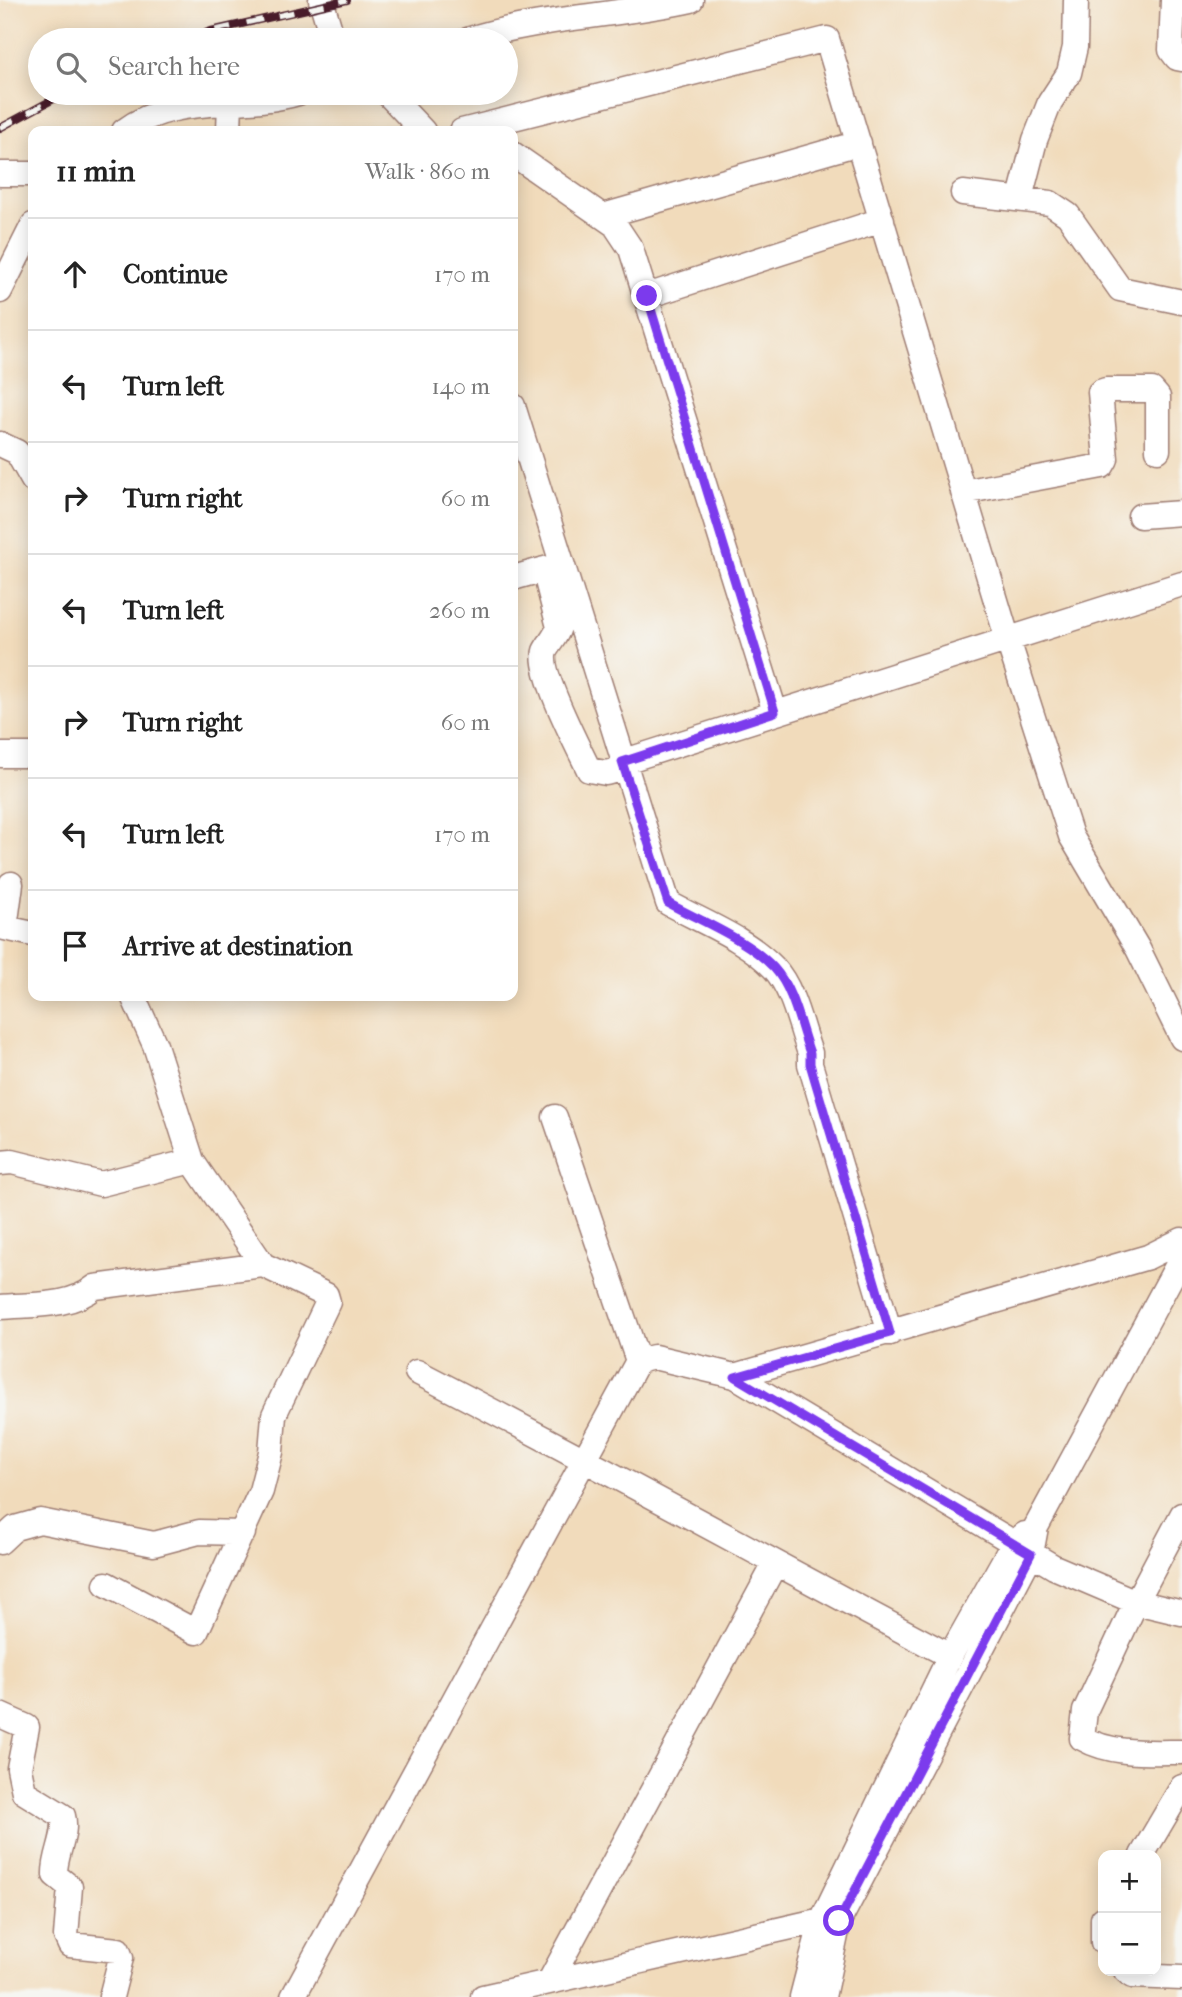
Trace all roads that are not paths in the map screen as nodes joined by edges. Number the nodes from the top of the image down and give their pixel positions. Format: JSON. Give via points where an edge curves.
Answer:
{"nodes":[{"id":1,"x":321,"y":0,"type":"edge"},
{"id":2,"x":691,"y":0,"type":"edge"},
{"id":3,"x":1076,"y":0,"type":"edge"},
{"id":4,"x":1173,"y":0,"type":"edge"},
{"id":5,"x":329,"y":28,"type":"edge"},
{"id":6,"x":518,"y":28,"type":"edge"},
{"id":7,"x":1182,"y":59,"type":"edge"},
{"id":8,"x":195,"y":105,"type":"edge"},
{"id":9,"x":230,"y":105,"type":"edge"},
{"id":10,"x":399,"y":105,"type":"edge"},
{"id":11,"x":131,"y":126,"type":"edge"},
{"id":12,"x":229,"y":126,"type":"edge"},
{"id":13,"x":419,"y":126,"type":"edge"},
{"id":14,"x":487,"y":126,"type":"edge"},
{"id":15,"x":859,"y":143,"type":"junction"},
{"id":16,"x":518,"y":157,"type":"edge"},
{"id":17,"x":0,"y":174,"type":"edge"},
{"id":18,"x":28,"y":174,"type":"edge"},
{"id":19,"x":963,"y":193,"type":"dead end"},
{"id":20,"x":1020,"y":198,"type":"junction"},
{"id":21,"x":603,"y":216,"type":"junction"},
{"id":22,"x":882,"y":220,"type":"junction"},
{"id":23,"x":28,"y":235,"type":"edge"},
{"id":24,"x":0,"y":290,"type":"edge"},
{"id":25,"x":647,"y":296,"type":"junction"},
{"id":26,"x":1182,"y":302,"type":"edge"},
{"id":27,"x":518,"y":426,"type":"edge"},
{"id":28,"x":0,"y":444,"type":"edge"},
{"id":29,"x":1158,"y":450,"type":"dead end"},
{"id":30,"x":28,"y":471,"type":"edge"},
{"id":31,"x":963,"y":492,"type":"junction"},
{"id":32,"x":1182,"y":513,"type":"edge"},
{"id":33,"x":1140,"y":516,"type":"dead end"},
{"id":34,"x":553,"y":567,"type":"junction"},
{"id":35,"x":518,"y":577,"type":"edge"},
{"id":36,"x":1182,"y":584,"type":"edge"},
{"id":37,"x":1007,"y":637,"type":"junction"},
{"id":38,"x":775,"y":712,"type":"junction"},
{"id":39,"x":0,"y":755,"type":"edge"},
{"id":40,"x":28,"y":755,"type":"edge"},
{"id":41,"x":623,"y":765,"type":"junction"},
{"id":42,"x":15,"y":884,"type":"edge"},
{"id":43,"x":2,"y":927,"type":"edge"},
{"id":44,"x":28,"y":933,"type":"edge"},
{"id":45,"x":136,"y":1001,"type":"edge"},
{"id":46,"x":1182,"y":1038,"type":"edge"},
{"id":47,"x":555,"y":1118,"type":"dead end"},
{"id":48,"x":192,"y":1161,"type":"junction"},
{"id":49,"x":0,"y":1163,"type":"edge"},
{"id":50,"x":1182,"y":1240,"type":"edge"},
{"id":51,"x":1182,"y":1257,"type":"edge"},
{"id":52,"x":262,"y":1265,"type":"junction"},
{"id":53,"x":0,"y":1307,"type":"edge"},
{"id":54,"x":890,"y":1333,"type":"junction"},
{"id":55,"x":638,"y":1362,"type":"junction"},
{"id":56,"x":418,"y":1372,"type":"dead end"},
{"id":57,"x":735,"y":1377,"type":"junction"},
{"id":58,"x":585,"y":1458,"type":"junction"},
{"id":59,"x":1182,"y":1516,"type":"edge"},
{"id":60,"x":243,"y":1533,"type":"junction"},
{"id":61,"x":0,"y":1542,"type":"edge"},
{"id":62,"x":1022,"y":1549,"type":"junction"},
{"id":63,"x":775,"y":1564,"type":"junction"},
{"id":64,"x":106,"y":1584,"type":"dead end"},
{"id":65,"x":1136,"y":1602,"type":"junction"},
{"id":66,"x":1182,"y":1613,"type":"edge"},
{"id":67,"x":950,"y":1656,"type":"junction"},
{"id":68,"x":0,"y":1714,"type":"edge"},
{"id":69,"x":1182,"y":1752,"type":"edge"},
{"id":70,"x":1182,"y":1787,"type":"edge"},
{"id":71,"x":1145,"y":1850,"type":"edge"},
{"id":72,"x":831,"y":1920,"type":"junction"},
{"id":73,"x":1132,"y":1976,"type":"edge"},
{"id":74,"x":1182,"y":1978,"type":"edge"},
{"id":75,"x":551,"y":1979,"type":"junction"},
{"id":76,"x":111,"y":1997,"type":"edge"},
{"id":77,"x":293,"y":1997,"type":"edge"},
{"id":78,"x":483,"y":1997,"type":"edge"},
{"id":79,"x":802,"y":1997,"type":"edge"},
{"id":80,"x":823,"y":1997,"type":"edge"}],
"edges":[{"from":1,"to":5,"type":"street"},
{"from":2,"to":6,"type":"street"},
{"from":3,"to":20,"type":"street","via":[[1069,73],[1050,102],[1035,140]]},
{"from":4,"to":7,"type":"street","via":[[1171,50]]},
{"from":8,"to":11,"type":"street","via":[[141,118]]},
{"from":9,"to":12,"type":"street"},
{"from":10,"to":13,"type":"street"},
{"from":14,"to":15,"type":"street","via":[[827,38]]},
{"from":15,"to":21,"type":"street"},
{"from":15,"to":22,"type":"street"},
{"from":16,"to":21,"type":"street"},
{"from":17,"to":18,"type":"street"},
{"from":19,"to":20,"type":"street"},
{"from":20,"to":26,"type":"street","via":[[1050,203],[1068,215],[1120,289]]},
{"from":21,"to":25,"type":"street","via":[[631,249]]},
{"from":22,"to":25,"type":"street"},
{"from":22,"to":31,"type":"street"},
{"from":23,"to":24,"type":"street"},
{"from":25,"to":38,"type":"street"},
{"from":27,"to":34,"type":"street"},
{"from":28,"to":30,"type":"street","via":[[17,452]]},
{"from":29,"to":31,"type":"street","via":[[1158,397],[1153,390],[1106,390],[1100,392],[1106,459],[1102,466]]},
{"from":31,"to":37,"type":"street"},
{"from":32,"to":33,"type":"street"},
{"from":34,"to":35,"type":"street"},
{"from":34,"to":41,"type":"street"},
{"from":34,"to":41,"type":"street","via":[[559,627],[545,651],[544,665],[589,770],[606,773]]},
{"from":36,"to":37,"type":"street"},
{"from":37,"to":38,"type":"street"},
{"from":37,"to":46,"type":"street","via":[[1071,836],[1138,949]]},
{"from":38,"to":41,"type":"street"},
{"from":39,"to":40,"type":"street"},
{"from":41,"to":54,"type":"street","via":[[668,903],[749,949],[774,969],[786,987],[810,1053]]},
{"from":42,"to":43,"type":"street"},
{"from":43,"to":44,"type":"street"},
{"from":45,"to":48,"type":"street"},
{"from":47,"to":55,"type":"street"},
{"from":48,"to":49,"type":"street","via":[[101,1184]]},
{"from":48,"to":52,"type":"street"},
{"from":50,"to":54,"type":"street","via":[[1147,1256]]},
{"from":51,"to":62,"type":"street"},
{"from":52,"to":53,"type":"street","via":[[96,1287],[81,1298],[63,1302]]},
{"from":52,"to":60,"type":"street","via":[[326,1295],[328,1302],[274,1415],[261,1491]]},
{"from":54,"to":57,"type":"street"},
{"from":55,"to":57,"type":"street","via":[[654,1357]]},
{"from":55,"to":58,"type":"street"},
{"from":56,"to":58,"type":"street"},
{"from":57,"to":62,"type":"street"},
{"from":58,"to":63,"type":"street"},
{"from":58,"to":77,"type":"street"},
{"from":59,"to":65,"type":"street"},
{"from":60,"to":61,"type":"street","via":[[198,1532],[153,1544],[40,1521],[15,1528]]},
{"from":60,"to":64,"type":"street","via":[[195,1632]]},
{"from":62,"to":65,"type":"street"},
{"from":62,"to":67,"type":"street"},
{"from":62,"to":72,"type":"street"},
{"from":63,"to":67,"type":"street"},
{"from":63,"to":75,"type":"street"},
{"from":65,"to":66,"type":"street"},
{"from":65,"to":69,"type":"street","via":[[1084,1711],[1082,1738],[1095,1746],[1133,1752]]},
{"from":67,"to":72,"type":"street"},
{"from":68,"to":76,"type":"street","via":[[27,1727],[19,1768],[24,1792],[63,1816],[54,1864],[55,1875],[69,1887],[66,1936],[70,1945],[118,1950],[121,1958]]},
{"from":70,"to":71,"type":"street"},
{"from":72,"to":75,"type":"street"},
{"from":72,"to":79,"type":"street"},
{"from":72,"to":80,"type":"street"},
{"from":73,"to":74,"type":"street"},
{"from":75,"to":78,"type":"street"}]}
